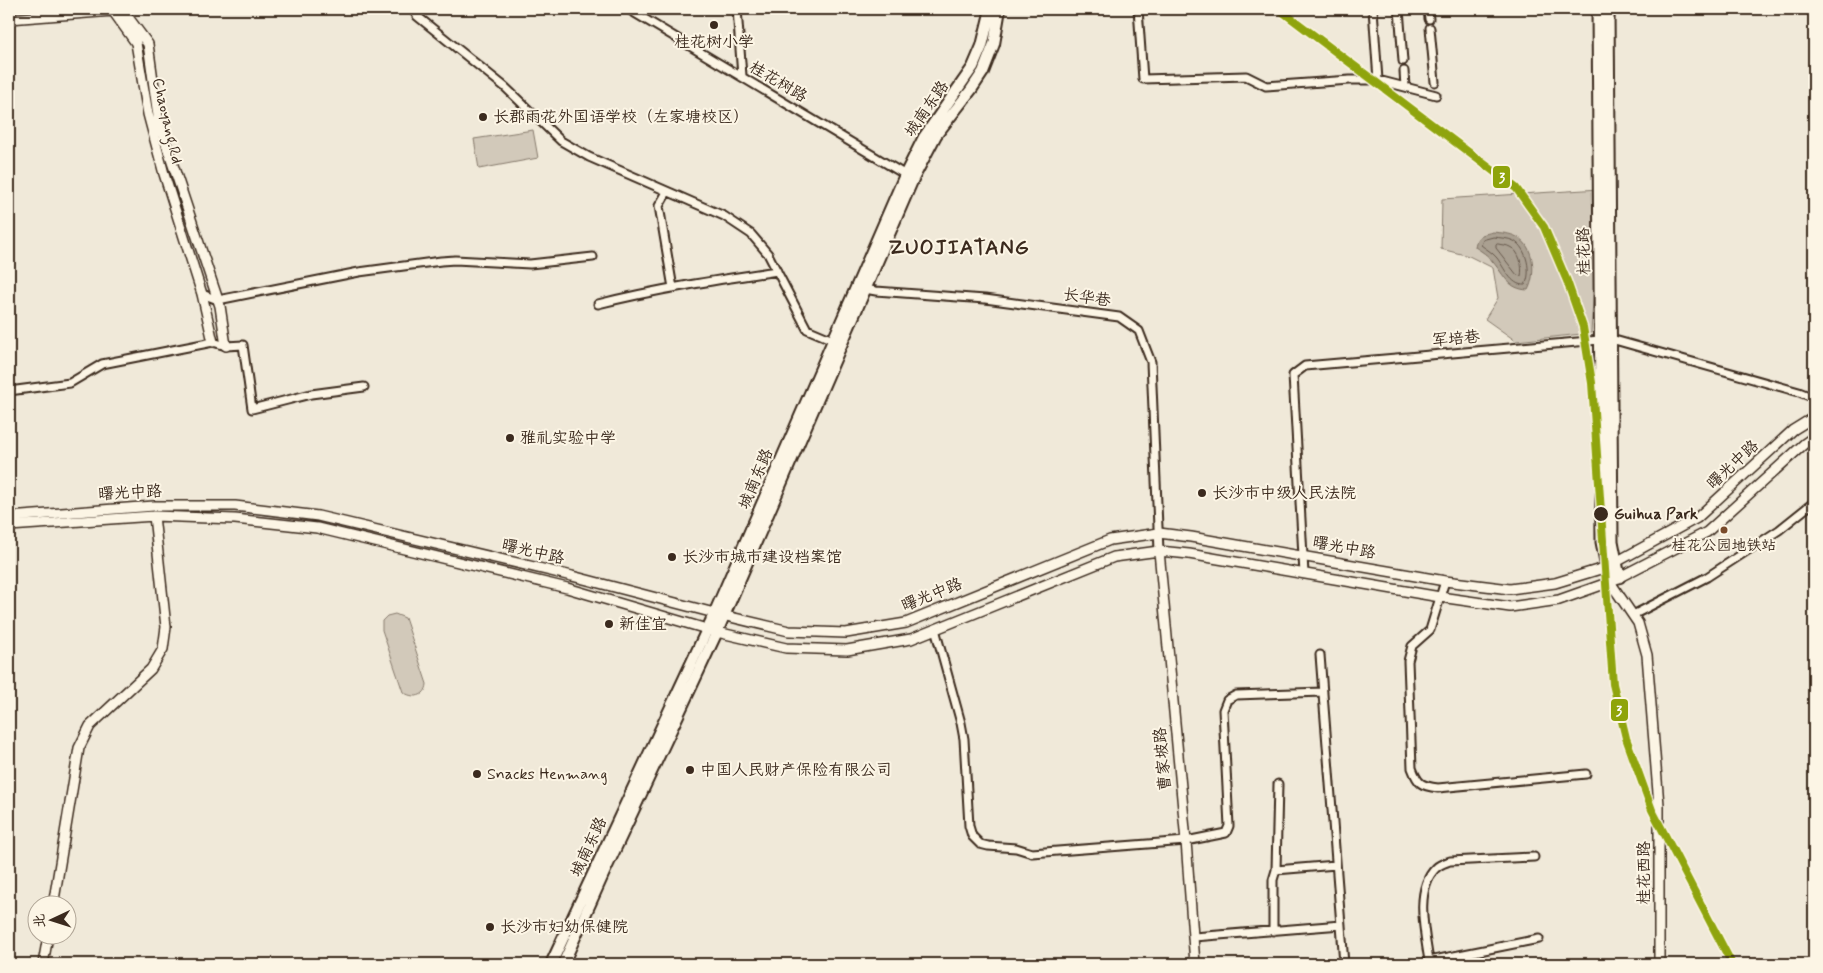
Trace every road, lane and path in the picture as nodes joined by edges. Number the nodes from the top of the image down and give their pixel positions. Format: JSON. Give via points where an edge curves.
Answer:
{"nodes":[{"id":1,"x":70,"y":9,"type":"edge"},
{"id":2,"x":116,"y":9,"type":"edge"},
{"id":3,"x":413,"y":9,"type":"edge"},
{"id":4,"x":628,"y":9,"type":"edge"},
{"id":5,"x":737,"y":9,"type":"edge"},
{"id":6,"x":991,"y":9,"type":"edge"},
{"id":7,"x":1000,"y":9,"type":"edge"},
{"id":8,"x":1138,"y":9,"type":"edge"},
{"id":9,"x":1373,"y":9,"type":"edge"},
{"id":10,"x":1399,"y":9,"type":"edge"},
{"id":11,"x":1428,"y":9,"type":"edge"},
{"id":12,"x":1598,"y":9,"type":"edge"},
{"id":13,"x":1608,"y":9,"type":"edge"},
{"id":14,"x":9,"y":14,"type":"edge"},
{"id":15,"x":9,"y":19,"type":"edge"},
{"id":16,"x":1429,"y":19,"type":"dead end"},
{"id":17,"x":1430,"y":28,"type":"dead end"},
{"id":18,"x":1403,"y":61,"type":"dead end"},
{"id":19,"x":1404,"y":71,"type":"dead end"},
{"id":20,"x":742,"y":76,"type":"junction"},
{"id":21,"x":1378,"y":80,"type":"junction"},
{"id":22,"x":1435,"y":82,"type":"dead end"},
{"id":23,"x":1405,"y":87,"type":"junction"},
{"id":24,"x":1436,"y":95,"type":"dead end"},
{"id":25,"x":909,"y":177,"type":"junction"},
{"id":26,"x":667,"y":192,"type":"junction"},
{"id":27,"x":593,"y":257,"type":"dead end"},
{"id":28,"x":777,"y":271,"type":"junction"},
{"id":29,"x":673,"y":288,"type":"junction"},
{"id":30,"x":865,"y":289,"type":"junction"},
{"id":31,"x":202,"y":294,"type":"junction"},
{"id":32,"x":218,"y":300,"type":"junction"},
{"id":33,"x":598,"y":304,"type":"dead end"},
{"id":34,"x":1606,"y":339,"type":"junction"},
{"id":35,"x":833,"y":340,"type":"junction"},
{"id":36,"x":213,"y":342,"type":"junction"},
{"id":37,"x":226,"y":346,"type":"junction"},
{"id":38,"x":364,"y":387,"type":"dead end"},
{"id":39,"x":9,"y":391,"type":"edge"},
{"id":40,"x":1814,"y":398,"type":"edge"},
{"id":41,"x":1814,"y":417,"type":"edge"},
{"id":42,"x":1814,"y":437,"type":"edge"},
{"id":43,"x":1814,"y":502,"type":"edge"},
{"id":44,"x":154,"y":516,"type":"junction"},
{"id":45,"x":9,"y":517,"type":"edge"},
{"id":46,"x":9,"y":526,"type":"edge"},
{"id":47,"x":1159,"y":534,"type":"junction"},
{"id":48,"x":1159,"y":551,"type":"junction"},
{"id":49,"x":1303,"y":556,"type":"junction"},
{"id":50,"x":1611,"y":564,"type":"junction"},
{"id":51,"x":1304,"y":574,"type":"junction"},
{"id":52,"x":1614,"y":579,"type":"junction"},
{"id":53,"x":1445,"y":581,"type":"junction"},
{"id":54,"x":1440,"y":597,"type":"junction"},
{"id":55,"x":719,"y":614,"type":"junction"},
{"id":56,"x":1633,"y":615,"type":"junction"},
{"id":57,"x":935,"y":629,"type":"junction"},
{"id":58,"x":712,"y":630,"type":"junction"},
{"id":59,"x":1320,"y":655,"type":"dead end"},
{"id":60,"x":1323,"y":692,"type":"junction"},
{"id":61,"x":1586,"y":774,"type":"dead end"},
{"id":62,"x":1278,"y":784,"type":"dead end"},
{"id":63,"x":1186,"y":841,"type":"junction"},
{"id":64,"x":1534,"y":857,"type":"dead end"},
{"id":65,"x":1336,"y":865,"type":"junction"},
{"id":66,"x":1276,"y":870,"type":"junction"},
{"id":67,"x":55,"y":896,"type":"edge"},
{"id":68,"x":1341,"y":925,"type":"junction"},
{"id":69,"x":1273,"y":931,"type":"junction"},
{"id":70,"x":1194,"y":937,"type":"junction"},
{"id":71,"x":1539,"y":939,"type":"dead end"},
{"id":72,"x":47,"y":946,"type":"edge"},
{"id":73,"x":1426,"y":962,"type":"edge"},
{"id":74,"x":44,"y":964,"type":"edge"},
{"id":75,"x":551,"y":964,"type":"edge"},
{"id":76,"x":563,"y":964,"type":"edge"},
{"id":77,"x":1195,"y":964,"type":"edge"},
{"id":78,"x":1344,"y":964,"type":"edge"},
{"id":79,"x":1659,"y":964,"type":"edge"}],
"edges":[{"from":1,"to":14,"type":"street"},
{"from":2,"to":15,"type":"street"},
{"from":2,"to":31,"type":"street","name":"Chaoyang.Rd","via":[[136,43],[159,157]]},
{"from":2,"to":32,"type":"street","name":"Chaoyang.Rd","via":[[148,44],[159,123]]},
{"from":3,"to":26,"type":"street","via":[[417,16],[505,87],[561,141],[588,157]]},
{"from":4,"to":20,"type":"street","name":"桂花树路"},
{"from":5,"to":20,"type":"street"},
{"from":6,"to":25,"type":"main road","name":"城南东路","via":[[974,67],[924,137]]},
{"from":7,"to":25,"type":"main road","name":"城南东路","via":[[994,44],[983,72]]},
{"from":8,"to":21,"type":"street","via":[[1143,79],[1246,76],[1266,86]]},
{"from":9,"to":21,"type":"street"},
{"from":10,"to":18,"type":"street"},
{"from":11,"to":16,"type":"street"},
{"from":12,"to":34,"type":"main road","name":"桂花路"},
{"from":13,"to":34,"type":"main road","name":"桂花路"},
{"from":17,"to":22,"type":"street"},
{"from":19,"to":23,"type":"street"},
{"from":20,"to":25,"type":"street","name":"桂花树路"},
{"from":21,"to":23,"type":"street"},
{"from":23,"to":24,"type":"street"},
{"from":25,"to":30,"type":"main road","name":"城南东路"},
{"from":25,"to":35,"type":"main road","name":"城南东路"},
{"from":26,"to":28,"type":"street","via":[[724,216],[751,234]]},
{"from":26,"to":29,"type":"street","via":[[659,206]]},
{"from":27,"to":32,"type":"street","via":[[530,264],[441,261],[359,272]]},
{"from":28,"to":29,"type":"street"},
{"from":28,"to":35,"type":"street","via":[[807,329]]},
{"from":29,"to":33,"type":"street"},
{"from":30,"to":47,"type":"street","name":"长华巷","via":[[985,299],[1120,316],[1139,331],[1151,362]]},
{"from":30,"to":55,"type":"main road","name":"城南东路"},
{"from":31,"to":32,"type":"street"},
{"from":31,"to":36,"type":"street","name":"Chaoyang.Rd"},
{"from":32,"to":37,"type":"street","name":"Chaoyang.Rd"},
{"from":34,"to":40,"type":"street","name":"军培巷"},
{"from":34,"to":49,"type":"street","name":"军培巷","via":[[1305,366],[1293,375]]},
{"from":34,"to":50,"type":"main road","name":"桂花路","via":[[1602,542]]},
{"from":35,"to":55,"type":"main road","name":"城南东路"},
{"from":36,"to":37,"type":"street"},
{"from":36,"to":39,"type":"street","via":[[102,364],[70,383]]},
{"from":37,"to":38,"type":"street","via":[[244,345],[252,409],[311,394]]},
{"from":41,"to":50,"type":"street","name":"曙光中路","via":[[1793,430],[1697,518]]},
{"from":42,"to":52,"type":"street","name":"曙光中路","via":[[1707,532]]},
{"from":43,"to":56,"type":"street","via":[[1708,577]]},
{"from":44,"to":46,"type":"street","name":"曙光中路"},
{"from":44,"to":58,"type":"street","name":"曙光中路","via":[[235,518],[317,528],[567,588]]},
{"from":44,"to":67,"type":"street","via":[[166,627],[163,649],[151,669],[90,726],[79,748]]},
{"from":45,"to":55,"type":"street","name":"曙光中路","via":[[163,506],[235,506],[318,516]]},
{"from":47,"to":48,"type":"street","name":"长华巷"},
{"from":47,"to":49,"type":"street","name":"曙光中路","via":[[1191,536]]},
{"from":47,"to":55,"type":"street","name":"曙光中路","via":[[1110,540],[906,623],[846,633],[808,632],[788,631]]},
{"from":48,"to":51,"type":"street","name":"曙光中路"},
{"from":48,"to":57,"type":"street","name":"曙光中路","via":[[1114,557]]},
{"from":48,"to":63,"type":"street","name":"曹家坡路"},
{"from":49,"to":51,"type":"street","name":"军培巷"},
{"from":49,"to":53,"type":"street","name":"曙光中路"},
{"from":50,"to":52,"type":"main road","name":"桂花路"},
{"from":50,"to":53,"type":"street","name":"曙光中路","via":[[1555,584],[1510,589]]},
{"from":51,"to":54,"type":"street","name":"曙光中路"},
{"from":52,"to":54,"type":"street","name":"曙光中路","via":[[1559,600],[1510,606]]},
{"from":52,"to":56,"type":"street","name":"桂花西路"},
{"from":53,"to":54,"type":"street"},
{"from":54,"to":61,"type":"street","via":[[1430,630],[1412,646],[1408,661],[1412,768],[1416,780],[1424,786],[1438,788]]},
{"from":55,"to":58,"type":"main road","name":"城南东路"},
{"from":56,"to":79,"type":"street","name":"桂花西路","via":[[1647,655],[1657,787]]},
{"from":57,"to":58,"type":"street","name":"曙光中路","via":[[911,639],[848,650],[786,648]]},
{"from":57,"to":63,"type":"street","via":[[961,723],[969,826],[975,840],[988,846],[1032,853]]},
{"from":58,"to":75,"type":"main road","name":"城南东路"},
{"from":58,"to":76,"type":"main road","name":"城南东路"},
{"from":59,"to":60,"type":"street"},
{"from":60,"to":63,"type":"street","via":[[1236,695],[1227,700],[1223,710],[1226,833]]},
{"from":60,"to":65,"type":"street"},
{"from":62,"to":66,"type":"street"},
{"from":63,"to":70,"type":"street","name":"曹家坡路"},
{"from":64,"to":73,"type":"street","via":[[1450,861],[1438,866],[1430,875],[1422,909]]},
{"from":65,"to":66,"type":"street"},
{"from":65,"to":68,"type":"street"},
{"from":66,"to":69,"type":"street","via":[[1272,880]]},
{"from":68,"to":69,"type":"street"},
{"from":68,"to":78,"type":"street"},
{"from":69,"to":70,"type":"street"},
{"from":70,"to":77,"type":"street","name":"曹家坡路"},
{"from":71,"to":73,"type":"street"},
{"from":72,"to":74,"type":"street"}]}
